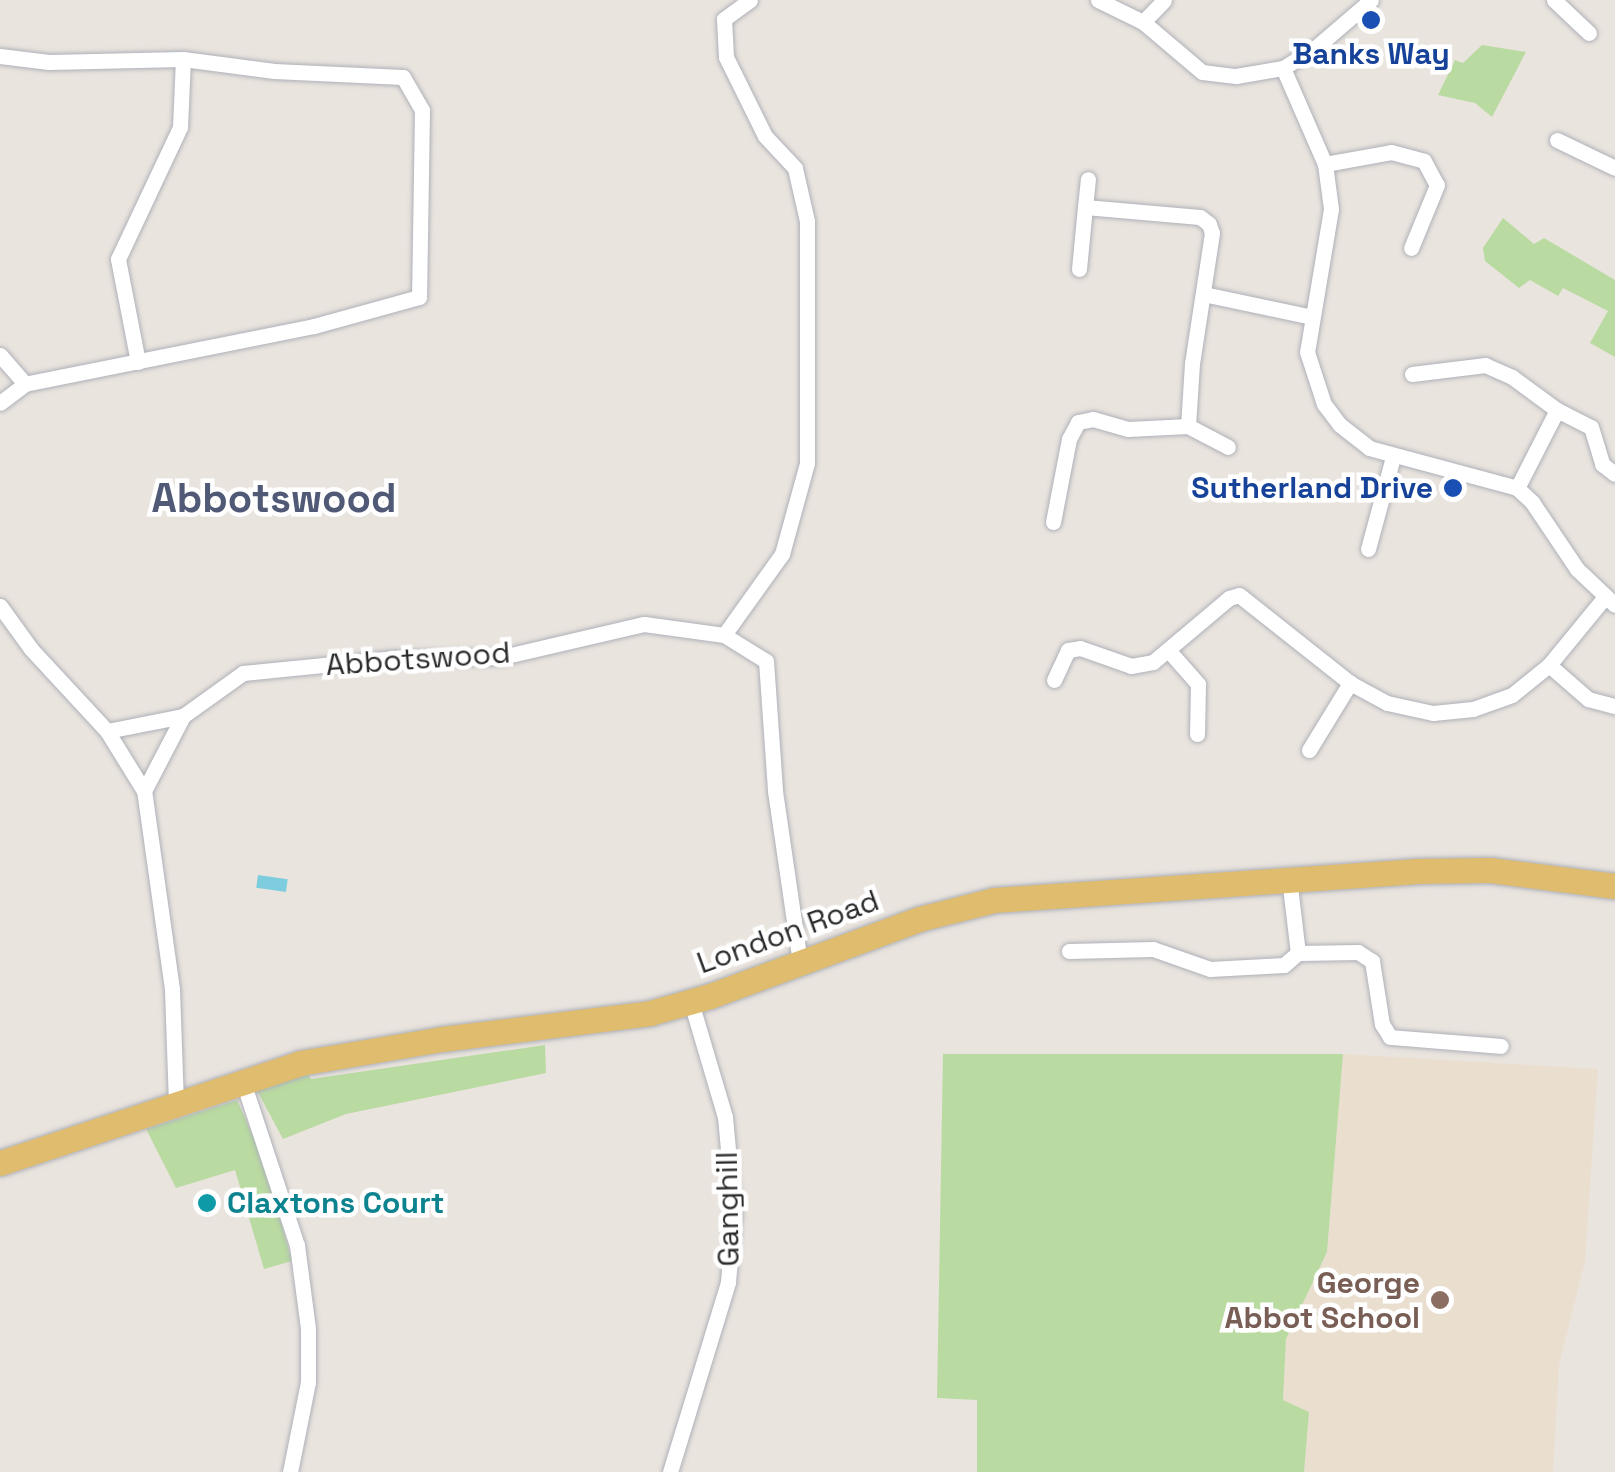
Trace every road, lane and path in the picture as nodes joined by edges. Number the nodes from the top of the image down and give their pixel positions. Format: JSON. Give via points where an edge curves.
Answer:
{"nodes":[{"id":1,"x":750,"y":0,"type":"edge"},
{"id":2,"x":1098,"y":0,"type":"edge"},
{"id":3,"x":1164,"y":0,"type":"edge"},
{"id":4,"x":1371,"y":0,"type":"edge"},
{"id":5,"x":1554,"y":0,"type":"edge"},
{"id":6,"x":1143,"y":22,"type":"junction"},
{"id":7,"x":1589,"y":34,"type":"dead end"},
{"id":8,"x":0,"y":56,"type":"edge"},
{"id":9,"x":183,"y":59,"type":"junction"},
{"id":10,"x":1283,"y":68,"type":"junction"},
{"id":11,"x":1557,"y":140,"type":"dead end"},
{"id":12,"x":1325,"y":164,"type":"junction"},
{"id":13,"x":1615,"y":168,"type":"edge"},
{"id":14,"x":1088,"y":179,"type":"dead end"},
{"id":15,"x":1085,"y":206,"type":"junction"},
{"id":16,"x":1411,"y":248,"type":"dead end"},
{"id":17,"x":1079,"y":269,"type":"dead end"},
{"id":18,"x":1204,"y":294,"type":"junction"},
{"id":19,"x":1312,"y":317,"type":"junction"},
{"id":20,"x":0,"y":355,"type":"edge"},
{"id":21,"x":138,"y":362,"type":"junction"},
{"id":22,"x":1412,"y":374,"type":"dead end"},
{"id":23,"x":25,"y":384,"type":"junction"},
{"id":24,"x":0,"y":403,"type":"edge"},
{"id":25,"x":1558,"y":410,"type":"junction"},
{"id":26,"x":1188,"y":426,"type":"junction"},
{"id":27,"x":1228,"y":446,"type":"dead end"},
{"id":28,"x":1393,"y":458,"type":"junction"},
{"id":29,"x":1615,"y":474,"type":"edge"},
{"id":30,"x":1517,"y":488,"type":"junction"},
{"id":31,"x":1053,"y":522,"type":"dead end"},
{"id":32,"x":1368,"y":548,"type":"dead end"},
{"id":33,"x":1609,"y":602,"type":"edge"},
{"id":34,"x":0,"y":606,"type":"edge"},
{"id":35,"x":724,"y":635,"type":"junction"},
{"id":36,"x":1169,"y":651,"type":"junction"},
{"id":37,"x":1549,"y":665,"type":"junction"},
{"id":38,"x":1054,"y":680,"type":"dead end"},
{"id":39,"x":1350,"y":683,"type":"junction"},
{"id":40,"x":1615,"y":706,"type":"edge"},
{"id":41,"x":183,"y":716,"type":"junction"},
{"id":42,"x":107,"y":731,"type":"junction"},
{"id":43,"x":1197,"y":734,"type":"dead end"},
{"id":44,"x":1310,"y":750,"type":"dead end"},
{"id":45,"x":144,"y":790,"type":"junction"},
{"id":46,"x":1289,"y":878,"type":"junction"},
{"id":47,"x":1615,"y":886,"type":"edge"},
{"id":48,"x":1069,"y":951,"type":"dead end"},
{"id":49,"x":1298,"y":953,"type":"junction"},
{"id":50,"x":800,"y":962,"type":"junction"},
{"id":51,"x":691,"y":1002,"type":"junction"},
{"id":52,"x":1501,"y":1046,"type":"dead end"},
{"id":53,"x":242,"y":1079,"type":"junction"},
{"id":54,"x":176,"y":1104,"type":"junction"},
{"id":55,"x":0,"y":1163,"type":"edge"},
{"id":56,"x":290,"y":1472,"type":"edge"},
{"id":57,"x":670,"y":1472,"type":"edge"}],
"edges":[{"from":1,"to":35,"type":"street","via":[[724,19],[726,57],[765,136],[795,168],[806,221],[807,462],[782,554]]},
{"from":2,"to":6,"type":"street"},
{"from":3,"to":6,"type":"street"},
{"from":4,"to":10,"type":"street"},
{"from":5,"to":7,"type":"street"},
{"from":6,"to":10,"type":"street","via":[[1202,72],[1236,76]]},
{"from":8,"to":9,"type":"street","via":[[48,62]]},
{"from":9,"to":21,"type":"street","via":[[180,128],[118,258]]},
{"from":9,"to":21,"type":"street","via":[[403,77],[422,110],[419,297]]},
{"from":10,"to":12,"type":"street"},
{"from":11,"to":13,"type":"street"},
{"from":12,"to":16,"type":"street","via":[[1392,152],[1424,162],[1437,185]]},
{"from":12,"to":19,"type":"street","via":[[1331,208]]},
{"from":14,"to":15,"type":"street"},
{"from":15,"to":17,"type":"street"},
{"from":15,"to":18,"type":"street","via":[[1200,216],[1212,232]]},
{"from":18,"to":19,"type":"street"},
{"from":18,"to":26,"type":"street"},
{"from":19,"to":28,"type":"street","via":[[1308,352],[1324,404],[1368,448]]},
{"from":20,"to":23,"type":"street"},
{"from":21,"to":23,"type":"street"},
{"from":22,"to":25,"type":"street","via":[[1485,365]]},
{"from":23,"to":24,"type":"street"},
{"from":25,"to":29,"type":"street","via":[[1591,427],[1602,464]]},
{"from":25,"to":30,"type":"street"},
{"from":26,"to":27,"type":"street"},
{"from":26,"to":31,"type":"street","via":[[1128,429],[1093,419],[1078,422]]},
{"from":28,"to":30,"type":"street"},
{"from":28,"to":32,"type":"street"},
{"from":30,"to":33,"type":"street"},
{"from":33,"to":37,"type":"street"},
{"from":34,"to":42,"type":"street"},
{"from":35,"to":41,"type":"street","name":"Abbotswood","via":[[644,624],[502,657],[392,658],[243,673]]},
{"from":35,"to":50,"type":"street","name":"Abbotswood","via":[[766,661]]},
{"from":36,"to":38,"type":"street","via":[[1131,666],[1068,650]]},
{"from":36,"to":39,"type":"street","via":[[1229,598],[1240,596]]},
{"from":36,"to":43,"type":"street","via":[[1198,684]]},
{"from":37,"to":39,"type":"street","via":[[1512,694],[1473,709],[1433,713],[1387,704]]},
{"from":37,"to":40,"type":"street","via":[[1588,698]]},
{"from":39,"to":44,"type":"street"},
{"from":41,"to":42,"type":"street","name":"Abbotswood"},
{"from":41,"to":45,"type":"street","name":"Abbotswood"},
{"from":42,"to":45,"type":"street"},
{"from":45,"to":54,"type":"street","via":[[172,989]]},
{"from":46,"to":47,"type":"main road","name":"London Road","via":[[1490,870]]},
{"from":46,"to":49,"type":"street"},
{"from":46,"to":50,"type":"main road","name":"London Road","via":[[994,900]]},
{"from":48,"to":49,"type":"street","via":[[1153,950],[1210,968],[1284,965]]},
{"from":49,"to":52,"type":"street","via":[[1358,952],[1372,961],[1390,1037]]},
{"from":50,"to":51,"type":"main road","name":"London Road"},
{"from":51,"to":53,"type":"main road","name":"London Road","via":[[394,1046]]},
{"from":51,"to":57,"type":"street","name":"Ganghill","via":[[725,1117],[734,1214],[728,1282]]},
{"from":53,"to":54,"type":"main road","name":"London Road"},
{"from":53,"to":56,"type":"street","via":[[297,1245],[308,1329],[308,1382]]},
{"from":54,"to":55,"type":"main road","name":"London Road"}]}
